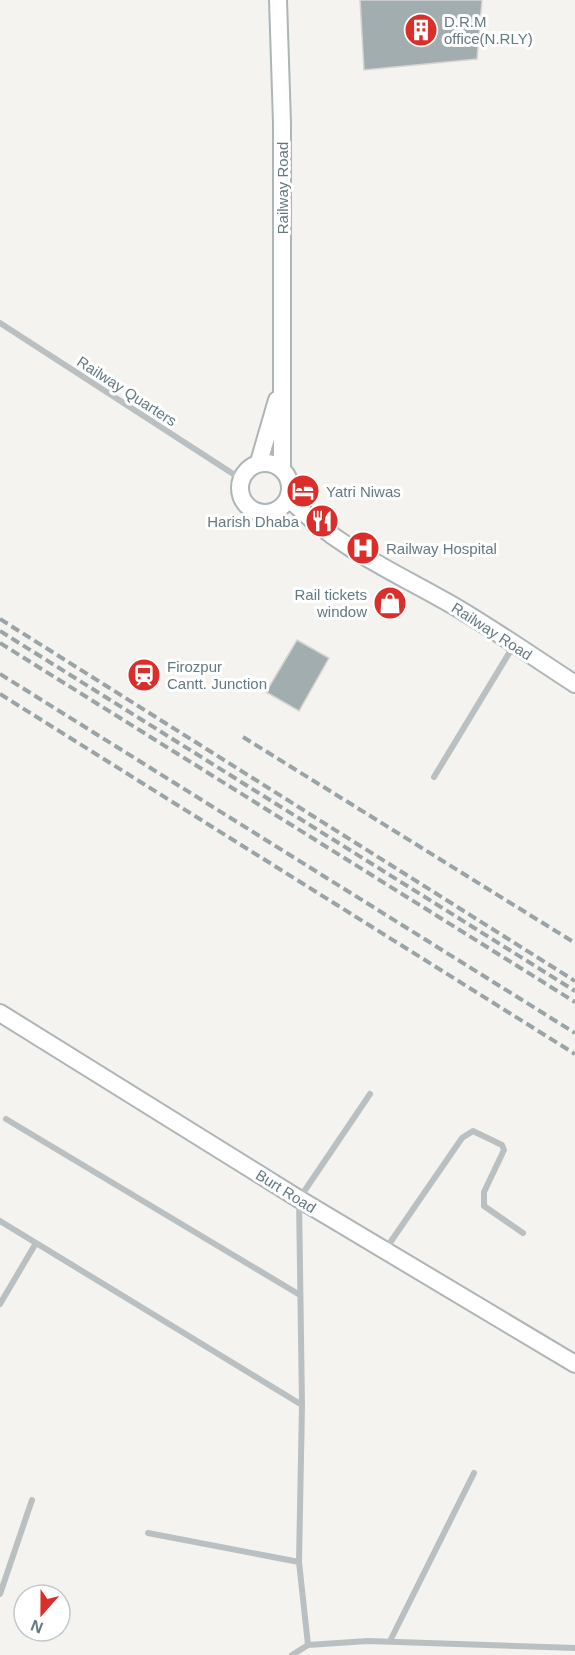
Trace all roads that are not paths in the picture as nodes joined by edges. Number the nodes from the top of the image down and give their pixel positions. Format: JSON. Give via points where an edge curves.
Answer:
{"nodes":[{"id":1,"x":278,"y":0,"type":"edge"},
{"id":2,"x":1,"y":327,"type":"edge"},
{"id":3,"x":284,"y":377,"type":"junction"},
{"id":4,"x":259,"y":462,"type":"junction"},
{"id":5,"x":282,"y":468,"type":"junction"},
{"id":6,"x":241,"y":479,"type":"junction"},
{"id":7,"x":289,"y":498,"type":"junction"},
{"id":8,"x":514,"y":644,"type":"junction"},
{"id":9,"x":575,"y":684,"type":"edge"},
{"id":10,"x":434,"y":777,"type":"dead end"},
{"id":11,"x":0,"y":1013,"type":"edge"},
{"id":12,"x":370,"y":1094,"type":"dead end"},
{"id":13,"x":6,"y":1119,"type":"dead end"},
{"id":14,"x":299,"y":1199,"type":"junction"},
{"id":15,"x":2,"y":1222,"type":"edge"},
{"id":16,"x":0,"y":1230,"type":"edge"},
{"id":17,"x":523,"y":1233,"type":"dead end"},
{"id":18,"x":36,"y":1243,"type":"junction"},
{"id":19,"x":385,"y":1250,"type":"junction"},
{"id":20,"x":300,"y":1295,"type":"junction"},
{"id":21,"x":0,"y":1304,"type":"edge"},
{"id":22,"x":575,"y":1364,"type":"edge"},
{"id":23,"x":302,"y":1405,"type":"junction"},
{"id":24,"x":474,"y":1473,"type":"dead end"},
{"id":25,"x":32,"y":1500,"type":"dead end"},
{"id":26,"x":148,"y":1533,"type":"dead end"},
{"id":27,"x":299,"y":1562,"type":"junction"},
{"id":28,"x":0,"y":1594,"type":"edge"},
{"id":29,"x":390,"y":1641,"type":"junction"},
{"id":30,"x":308,"y":1645,"type":"junction"},
{"id":31,"x":575,"y":1648,"type":"edge"},
{"id":32,"x":292,"y":1655,"type":"edge"}],
"edges":[{"from":1,"to":3,"type":"street","name":"Railway Road"},
{"from":2,"to":6,"type":"street","name":"Railway Quarters"},
{"from":3,"to":4,"type":"street","name":"Railway Road"},
{"from":3,"to":5,"type":"street","name":"Railway Road"},
{"from":4,"to":5,"type":"street","via":[[271,462]]},
{"from":4,"to":6,"type":"street","via":[[247,469]]},
{"from":5,"to":7,"type":"street","via":[[291,482]]},
{"from":6,"to":7,"type":"street","via":[[240,492],[245,504],[258,512],[282,508]]},
{"from":7,"to":8,"type":"street","name":"Railway Road","via":[[334,536]]},
{"from":8,"to":9,"type":"street","name":"Railway Road"},
{"from":8,"to":10,"type":"street"},
{"from":11,"to":14,"type":"street","name":"Burt Road"},
{"from":12,"to":14,"type":"street"},
{"from":13,"to":20,"type":"street"},
{"from":14,"to":19,"type":"street","name":"Burt Road"},
{"from":14,"to":20,"type":"street"},
{"from":15,"to":16,"type":"street"},
{"from":15,"to":18,"type":"street"},
{"from":17,"to":19,"type":"street","via":[[484,1206],[484,1192],[504,1150],[502,1145],[473,1131],[462,1138]]},
{"from":18,"to":21,"type":"street"},
{"from":18,"to":23,"type":"street"},
{"from":19,"to":22,"type":"street","name":"Burt Road"},
{"from":20,"to":23,"type":"street"},
{"from":23,"to":27,"type":"street"},
{"from":24,"to":29,"type":"street"},
{"from":25,"to":28,"type":"street"},
{"from":26,"to":27,"type":"street"},
{"from":27,"to":30,"type":"street"},
{"from":29,"to":30,"type":"street"},
{"from":29,"to":31,"type":"street"},
{"from":30,"to":32,"type":"street"}]}
